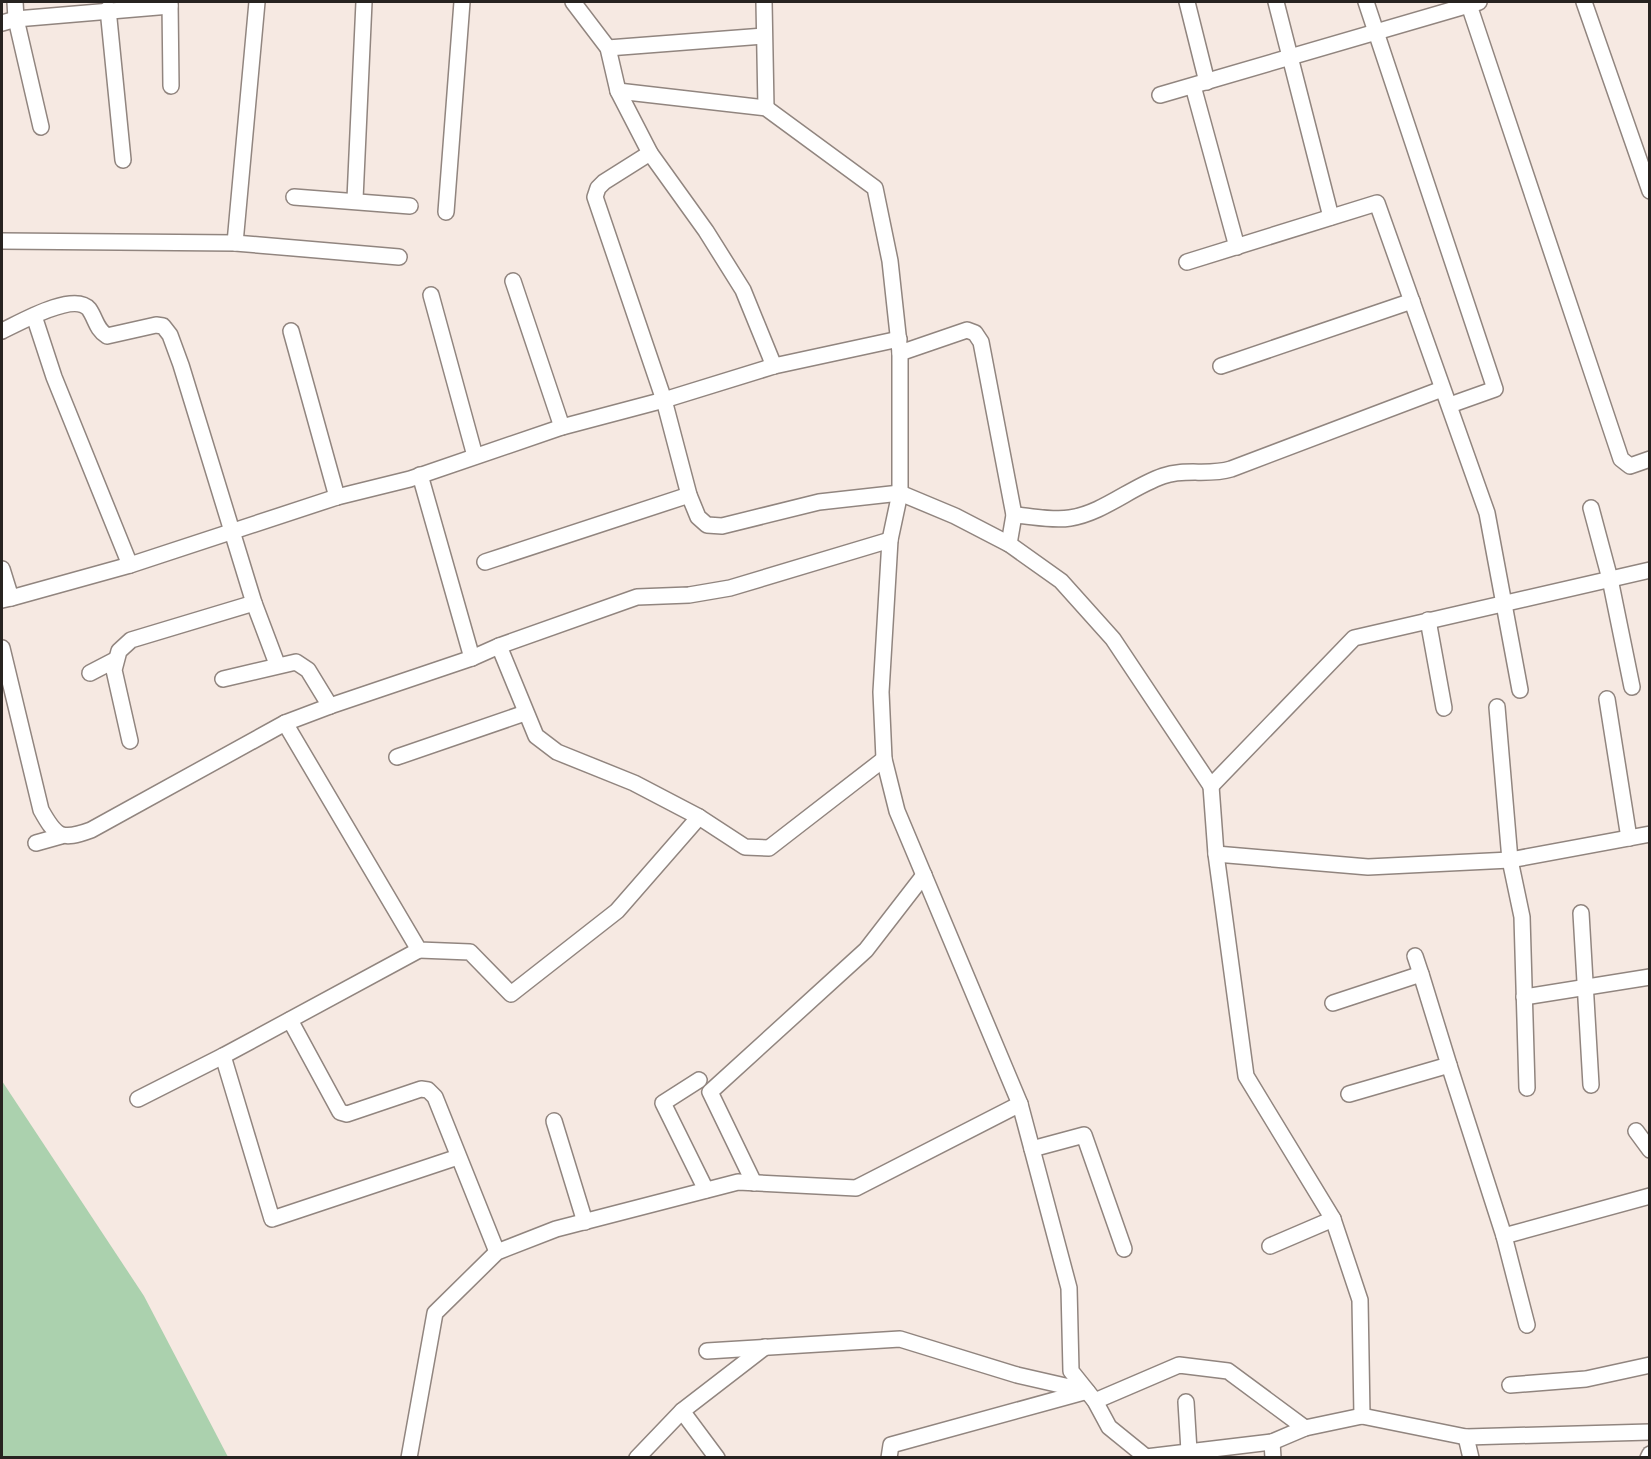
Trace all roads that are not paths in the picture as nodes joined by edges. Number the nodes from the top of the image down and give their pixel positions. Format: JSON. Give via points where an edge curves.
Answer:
{"nodes":[{"id":1,"x":15,"y":2,"type":"edge"},
{"id":2,"x":257,"y":2,"type":"edge"},
{"id":3,"x":364,"y":2,"type":"edge"},
{"id":4,"x":462,"y":2,"type":"edge"},
{"id":5,"x":573,"y":2,"type":"edge"},
{"id":6,"x":764,"y":2,"type":"edge"},
{"id":7,"x":1187,"y":2,"type":"edge"},
{"id":8,"x":1276,"y":2,"type":"edge"},
{"id":9,"x":1366,"y":2,"type":"edge"},
{"id":10,"x":1584,"y":2,"type":"edge"},
{"id":11,"x":1474,"y":3,"type":"edge"},
{"id":12,"x":170,"y":4,"type":"edge"},
{"id":13,"x":108,"y":9,"type":"junction"},
{"id":14,"x":9,"y":21,"type":"edge"},
{"id":15,"x":1374,"y":32,"type":"junction"},
{"id":16,"x":764,"y":36,"type":"junction"},
{"id":17,"x":608,"y":48,"type":"junction"},
{"id":18,"x":1288,"y":56,"type":"junction"},
{"id":19,"x":1200,"y":84,"type":"junction"},
{"id":20,"x":171,"y":86,"type":"dead end"},
{"id":21,"x":618,"y":91,"type":"junction"},
{"id":22,"x":1160,"y":95,"type":"dead end"},
{"id":23,"x":766,"y":108,"type":"junction"},
{"id":24,"x":41,"y":127,"type":"dead end"},
{"id":25,"x":650,"y":153,"type":"junction"},
{"id":26,"x":123,"y":160,"type":"dead end"},
{"id":27,"x":1650,"y":191,"type":"edge"},
{"id":28,"x":294,"y":197,"type":"dead end"},
{"id":29,"x":355,"y":200,"type":"junction"},
{"id":30,"x":410,"y":206,"type":"dead end"},
{"id":31,"x":446,"y":212,"type":"dead end"},
{"id":32,"x":1331,"y":217,"type":"junction"},
{"id":33,"x":2,"y":241,"type":"edge"},
{"id":34,"x":235,"y":243,"type":"junction"},
{"id":35,"x":1237,"y":247,"type":"junction"},
{"id":36,"x":399,"y":256,"type":"dead end"},
{"id":37,"x":1187,"y":262,"type":"dead end"},
{"id":38,"x":513,"y":281,"type":"dead end"},
{"id":39,"x":430,"y":294,"type":"dead end"},
{"id":40,"x":1412,"y":301,"type":"junction"},
{"id":41,"x":34,"y":316,"type":"junction"},
{"id":42,"x":2,"y":331,"type":"edge"},
{"id":43,"x":291,"y":331,"type":"dead end"},
{"id":44,"x":899,"y":346,"type":"junction"},
{"id":45,"x":774,"y":366,"type":"junction"},
{"id":46,"x":1221,"y":366,"type":"dead end"},
{"id":47,"x":1442,"y":389,"type":"junction"},
{"id":48,"x":664,"y":400,"type":"junction"},
{"id":49,"x":1450,"y":405,"type":"junction"},
{"id":50,"x":562,"y":427,"type":"junction"},
{"id":51,"x":475,"y":456,"type":"junction"},
{"id":52,"x":1650,"y":459,"type":"edge"},
{"id":53,"x":408,"y":479,"type":"junction"},
{"id":54,"x":900,"y":493,"type":"junction"},
{"id":55,"x":689,"y":495,"type":"junction"},
{"id":56,"x":337,"y":497,"type":"junction"},
{"id":57,"x":1591,"y":508,"type":"dead end"},
{"id":58,"x":1014,"y":515,"type":"junction"},
{"id":59,"x":231,"y":530,"type":"junction"},
{"id":60,"x":890,"y":540,"type":"junction"},
{"id":61,"x":1009,"y":544,"type":"junction"},
{"id":62,"x":485,"y":562,"type":"dead end"},
{"id":63,"x":130,"y":565,"type":"junction"},
{"id":64,"x":2,"y":569,"type":"edge"},
{"id":65,"x":1650,"y":570,"type":"edge"},
{"id":66,"x":1610,"y":579,"type":"junction"},
{"id":67,"x":6,"y":599,"type":"edge"},
{"id":68,"x":254,"y":603,"type":"junction"},
{"id":69,"x":1503,"y":604,"type":"junction"},
{"id":70,"x":1428,"y":620,"type":"junction"},
{"id":71,"x":499,"y":646,"type":"junction"},
{"id":72,"x":2,"y":648,"type":"edge"},
{"id":73,"x":472,"y":658,"type":"junction"},
{"id":74,"x":115,"y":660,"type":"junction"},
{"id":75,"x":277,"y":664,"type":"junction"},
{"id":76,"x":90,"y":673,"type":"dead end"},
{"id":77,"x":223,"y":679,"type":"dead end"},
{"id":78,"x":1632,"y":687,"type":"dead end"},
{"id":79,"x":1520,"y":690,"type":"dead end"},
{"id":80,"x":1607,"y":699,"type":"dead end"},
{"id":81,"x":330,"y":706,"type":"junction"},
{"id":82,"x":1497,"y":707,"type":"dead end"},
{"id":83,"x":1444,"y":708,"type":"dead end"},
{"id":84,"x":525,"y":713,"type":"junction"},
{"id":85,"x":285,"y":723,"type":"junction"},
{"id":86,"x":130,"y":741,"type":"dead end"},
{"id":87,"x":397,"y":757,"type":"dead end"},
{"id":88,"x":884,"y":759,"type":"junction"},
{"id":89,"x":1211,"y":786,"type":"junction"},
{"id":90,"x":699,"y":817,"type":"junction"},
{"id":91,"x":1650,"y":834,"type":"edge"},
{"id":92,"x":61,"y":836,"type":"junction"},
{"id":93,"x":1629,"y":838,"type":"junction"},
{"id":94,"x":36,"y":843,"type":"dead end"},
{"id":95,"x":1216,"y":854,"type":"junction"},
{"id":96,"x":1510,"y":860,"type":"junction"},
{"id":97,"x":924,"y":875,"type":"junction"},
{"id":98,"x":1581,"y":913,"type":"dead end"},
{"id":99,"x":419,"y":950,"type":"junction"},
{"id":100,"x":1415,"y":956,"type":"dead end"},
{"id":101,"x":1421,"y":974,"type":"junction"},
{"id":102,"x":1650,"y":977,"type":"edge"},
{"id":103,"x":1587,"y":988,"type":"junction"},
{"id":104,"x":1524,"y":997,"type":"junction"},
{"id":105,"x":1333,"y":1004,"type":"dead end"},
{"id":106,"x":290,"y":1020,"type":"junction"},
{"id":107,"x":224,"y":1056,"type":"junction"},
{"id":108,"x":1449,"y":1065,"type":"junction"},
{"id":109,"x":699,"y":1080,"type":"dead end"},
{"id":110,"x":1591,"y":1085,"type":"dead end"},
{"id":111,"x":1527,"y":1088,"type":"dead end"},
{"id":112,"x":1349,"y":1094,"type":"dead end"},
{"id":113,"x":138,"y":1099,"type":"dead end"},
{"id":114,"x":1020,"y":1104,"type":"junction"},
{"id":115,"x":554,"y":1121,"type":"dead end"},
{"id":116,"x":1636,"y":1131,"type":"dead end"},
{"id":117,"x":1032,"y":1149,"type":"junction"},
{"id":118,"x":1650,"y":1150,"type":"edge"},
{"id":119,"x":458,"y":1157,"type":"junction"},
{"id":120,"x":753,"y":1183,"type":"junction"},
{"id":121,"x":706,"y":1190,"type":"junction"},
{"id":122,"x":1650,"y":1196,"type":"edge"},
{"id":123,"x":1333,"y":1219,"type":"junction"},
{"id":124,"x":585,"y":1222,"type":"junction"},
{"id":125,"x":1504,"y":1236,"type":"junction"},
{"id":126,"x":1270,"y":1246,"type":"dead end"},
{"id":127,"x":1124,"y":1249,"type":"dead end"},
{"id":128,"x":496,"y":1252,"type":"junction"},
{"id":129,"x":1527,"y":1325,"type":"dead end"},
{"id":130,"x":765,"y":1347,"type":"junction"},
{"id":131,"x":707,"y":1351,"type":"dead end"},
{"id":132,"x":1650,"y":1365,"type":"edge"},
{"id":133,"x":1510,"y":1385,"type":"dead end"},
{"id":134,"x":1091,"y":1396,"type":"junction"},
{"id":135,"x":1186,"y":1402,"type":"dead end"},
{"id":136,"x":682,"y":1411,"type":"junction"},
{"id":137,"x":1362,"y":1416,"type":"junction"},
{"id":138,"x":1305,"y":1428,"type":"junction"},
{"id":139,"x":1650,"y":1432,"type":"edge"},
{"id":140,"x":1466,"y":1437,"type":"junction"},
{"id":141,"x":1272,"y":1450,"type":"edge"},
{"id":142,"x":1189,"y":1451,"type":"junction"},
{"id":143,"x":1145,"y":1457,"type":"edge"},
{"id":144,"x":409,"y":1458,"type":"edge"},
{"id":145,"x":637,"y":1458,"type":"edge"},
{"id":146,"x":717,"y":1458,"type":"edge"},
{"id":147,"x":889,"y":1458,"type":"edge"},
{"id":148,"x":1471,"y":1458,"type":"edge"}],
"edges":[{"from":1,"to":14,"type":"street"},
{"from":2,"to":34,"type":"street"},
{"from":3,"to":29,"type":"street"},
{"from":4,"to":31,"type":"street"},
{"from":5,"to":17,"type":"street"},
{"from":6,"to":16,"type":"street"},
{"from":7,"to":19,"type":"street"},
{"from":8,"to":18,"type":"street"},
{"from":9,"to":15,"type":"street"},
{"from":10,"to":27,"type":"street"},
{"from":11,"to":15,"type":"street"},
{"from":11,"to":52,"type":"street","via":[[1621,459],[1630,466]]},
{"from":12,"to":13,"type":"street"},
{"from":12,"to":20,"type":"street"},
{"from":13,"to":14,"type":"street"},
{"from":13,"to":26,"type":"street"},
{"from":14,"to":24,"type":"street"},
{"from":15,"to":18,"type":"street"},
{"from":15,"to":49,"type":"street","via":[[1495,389]]},
{"from":16,"to":17,"type":"street"},
{"from":16,"to":23,"type":"street"},
{"from":17,"to":21,"type":"street"},
{"from":18,"to":19,"type":"street"},
{"from":18,"to":32,"type":"street"},
{"from":19,"to":22,"type":"street"},
{"from":19,"to":35,"type":"street"},
{"from":21,"to":23,"type":"street"},
{"from":21,"to":25,"type":"street"},
{"from":23,"to":44,"type":"street","via":[[875,188],[890,261]]},
{"from":25,"to":45,"type":"street","via":[[743,290]]},
{"from":25,"to":48,"type":"street","via":[[604,182],[595,197]]},
{"from":28,"to":29,"type":"street"},
{"from":29,"to":30,"type":"street"},
{"from":32,"to":35,"type":"street"},
{"from":32,"to":40,"type":"street","via":[[1377,202]]},
{"from":33,"to":34,"type":"street"},
{"from":34,"to":36,"type":"street"},
{"from":35,"to":37,"type":"street"},
{"from":38,"to":50,"type":"street"},
{"from":39,"to":51,"type":"street"},
{"from":40,"to":46,"type":"street"},
{"from":40,"to":47,"type":"street"},
{"from":41,"to":42,"type":"street"},
{"from":41,"to":59,"type":"street","via":[[79,303],[88,308],[99,331],[107,336],[163,326],[181,365]]},
{"from":41,"to":63,"type":"street","via":[[54,377]]},
{"from":43,"to":56,"type":"street"},
{"from":44,"to":45,"type":"street"},
{"from":44,"to":54,"type":"street"},
{"from":44,"to":58,"type":"street","via":[[967,330],[975,333],[981,342]]},
{"from":45,"to":48,"type":"street"},
{"from":47,"to":49,"type":"street"},
{"from":47,"to":58,"type":"street","via":[[1231,469],[1164,476],[1087,513],[1070,518]]},
{"from":48,"to":50,"type":"street"},
{"from":48,"to":55,"type":"street"},
{"from":49,"to":69,"type":"street","via":[[1487,513]]},
{"from":50,"to":51,"type":"street"},
{"from":51,"to":53,"type":"street"},
{"from":53,"to":56,"type":"street"},
{"from":53,"to":73,"type":"street"},
{"from":54,"to":55,"type":"street","via":[[819,502],[722,526],[707,525],[698,517]]},
{"from":54,"to":60,"type":"street"},
{"from":54,"to":61,"type":"street"},
{"from":55,"to":62,"type":"street"},
{"from":56,"to":59,"type":"street"},
{"from":57,"to":66,"type":"street"},
{"from":58,"to":61,"type":"street"},
{"from":59,"to":63,"type":"street"},
{"from":59,"to":68,"type":"street"},
{"from":60,"to":71,"type":"street","via":[[730,588],[689,595],[637,597]]},
{"from":60,"to":88,"type":"street","via":[[881,692]]},
{"from":61,"to":89,"type":"street","via":[[1061,581],[1113,639]]},
{"from":63,"to":67,"type":"street"},
{"from":64,"to":67,"type":"street"},
{"from":65,"to":66,"type":"street"},
{"from":66,"to":69,"type":"street"},
{"from":66,"to":78,"type":"street"},
{"from":68,"to":74,"type":"street","via":[[131,640],[118,651]]},
{"from":68,"to":75,"type":"street"},
{"from":69,"to":70,"type":"street"},
{"from":69,"to":79,"type":"street"},
{"from":70,"to":83,"type":"street"},
{"from":70,"to":89,"type":"street","via":[[1354,638]]},
{"from":71,"to":73,"type":"street"},
{"from":71,"to":84,"type":"street"},
{"from":72,"to":92,"type":"street","via":[[40,810]]},
{"from":73,"to":81,"type":"street"},
{"from":74,"to":76,"type":"street"},
{"from":74,"to":86,"type":"street"},
{"from":75,"to":77,"type":"street"},
{"from":75,"to":81,"type":"street","via":[[296,662],[308,670]]},
{"from":80,"to":93,"type":"street"},
{"from":81,"to":85,"type":"street"},
{"from":82,"to":96,"type":"street"},
{"from":84,"to":87,"type":"street"},
{"from":84,"to":90,"type":"street","via":[[536,736],[557,752],[601,767]]},
{"from":85,"to":92,"type":"street","via":[[91,830],[74,837]]},
{"from":85,"to":99,"type":"street"},
{"from":88,"to":90,"type":"street","via":[[770,848],[745,847]]},
{"from":88,"to":97,"type":"street","via":[[897,811]]},
{"from":89,"to":95,"type":"street"},
{"from":90,"to":99,"type":"street","via":[[617,911],[511,994],[470,952]]},
{"from":91,"to":93,"type":"street"},
{"from":92,"to":94,"type":"street"},
{"from":93,"to":96,"type":"street"},
{"from":95,"to":96,"type":"street","via":[[1368,867]]},
{"from":95,"to":123,"type":"street","via":[[1246,1076]]},
{"from":96,"to":104,"type":"street","via":[[1522,917]]},
{"from":97,"to":114,"type":"street"},
{"from":97,"to":120,"type":"street","via":[[866,950],[710,1092]]},
{"from":98,"to":103,"type":"street"},
{"from":99,"to":106,"type":"street"},
{"from":100,"to":101,"type":"street"},
{"from":101,"to":105,"type":"street"},
{"from":101,"to":108,"type":"street"},
{"from":102,"to":103,"type":"street"},
{"from":103,"to":104,"type":"street"},
{"from":103,"to":110,"type":"street"},
{"from":104,"to":111,"type":"street"},
{"from":106,"to":107,"type":"street"},
{"from":106,"to":119,"type":"street","via":[[340,1112],[347,1114],[428,1090],[435,1097]]},
{"from":107,"to":113,"type":"street"},
{"from":107,"to":119,"type":"street","via":[[272,1219]]},
{"from":108,"to":112,"type":"street"},
{"from":108,"to":125,"type":"street"},
{"from":109,"to":121,"type":"street","via":[[663,1103]]},
{"from":114,"to":117,"type":"street"},
{"from":114,"to":120,"type":"street","via":[[856,1188]]},
{"from":115,"to":124,"type":"street"},
{"from":116,"to":118,"type":"street"},
{"from":117,"to":127,"type":"street","via":[[1084,1135]]},
{"from":117,"to":134,"type":"street","via":[[1069,1288],[1071,1371]]},
{"from":119,"to":128,"type":"street"},
{"from":120,"to":121,"type":"street","via":[[738,1182]]},
{"from":121,"to":124,"type":"street"},
{"from":122,"to":125,"type":"street"},
{"from":123,"to":126,"type":"street"},
{"from":123,"to":137,"type":"street","via":[[1360,1300]]},
{"from":124,"to":128,"type":"street"},
{"from":125,"to":129,"type":"street"},
{"from":128,"to":144,"type":"street","via":[[435,1314]]},
{"from":130,"to":131,"type":"street"},
{"from":130,"to":134,"type":"street","via":[[900,1339]]},
{"from":130,"to":136,"type":"street"},
{"from":132,"to":133,"type":"street","via":[[1586,1379]]},
{"from":134,"to":138,"type":"street","via":[[1179,1365],[1228,1371]]},
{"from":134,"to":143,"type":"street","via":[[1109,1427]]},
{"from":134,"to":147,"type":"street","via":[[891,1446]]},
{"from":135,"to":142,"type":"street"},
{"from":136,"to":145,"type":"street"},
{"from":136,"to":146,"type":"street"},
{"from":137,"to":138,"type":"street"},
{"from":137,"to":140,"type":"street"},
{"from":138,"to":141,"type":"street"},
{"from":139,"to":140,"type":"street"},
{"from":140,"to":148,"type":"street"},
{"from":141,"to":142,"type":"street"},
{"from":142,"to":143,"type":"street"}]}
